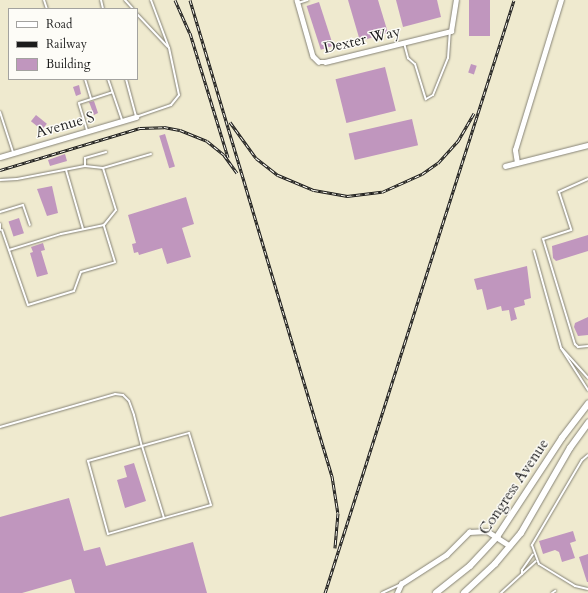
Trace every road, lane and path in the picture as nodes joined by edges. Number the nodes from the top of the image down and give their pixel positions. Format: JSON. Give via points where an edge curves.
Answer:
{"nodes":[{"id":1,"x":125,"y":0,"type":"edge"},
{"id":2,"x":151,"y":0,"type":"edge"},
{"id":3,"x":308,"y":0,"type":"edge"},
{"id":4,"x":456,"y":0,"type":"edge"},
{"id":5,"x":561,"y":0,"type":"edge"},
{"id":6,"x":298,"y":1,"type":"edge"},
{"id":7,"x":132,"y":8,"type":"edge"},
{"id":8,"x":138,"y":15,"type":"edge"},
{"id":9,"x":451,"y":31,"type":"junction"},
{"id":10,"x":404,"y":42,"type":"junction"},
{"id":11,"x":169,"y":48,"type":"junction"},
{"id":12,"x":85,"y":80,"type":"edge"},
{"id":13,"x":108,"y":80,"type":"edge"},
{"id":14,"x":126,"y":80,"type":"edge"},
{"id":15,"x":112,"y":92,"type":"junction"},
{"id":16,"x":91,"y":99,"type":"junction"},
{"id":17,"x":0,"y":112,"type":"edge"},
{"id":18,"x":136,"y":117,"type":"junction"},
{"id":19,"x":122,"y":121,"type":"junction"},
{"id":20,"x":87,"y":131,"type":"junction"},
{"id":21,"x":588,"y":145,"type":"edge"},
{"id":22,"x":106,"y":152,"type":"dead end"},
{"id":23,"x":13,"y":153,"type":"junction"},
{"id":24,"x":151,"y":154,"type":"dead end"},
{"id":25,"x":0,"y":157,"type":"edge"},
{"id":26,"x":517,"y":163,"type":"junction"},
{"id":27,"x":85,"y":166,"type":"junction"},
{"id":28,"x":505,"y":166,"type":"dead end"},
{"id":29,"x":103,"y":168,"type":"junction"},
{"id":30,"x":66,"y":170,"type":"junction"},
{"id":31,"x":588,"y":179,"type":"edge"},
{"id":32,"x":0,"y":180,"type":"edge"},
{"id":33,"x":0,"y":212,"type":"edge"},
{"id":34,"x":0,"y":224,"type":"edge"},
{"id":35,"x":30,"y":225,"type":"dead end"},
{"id":36,"x":104,"y":225,"type":"junction"},
{"id":37,"x":84,"y":229,"type":"junction"},
{"id":38,"x":1,"y":230,"type":"edge"},
{"id":39,"x":9,"y":250,"type":"junction"},
{"id":40,"x":534,"y":251,"type":"dead end"},
{"id":41,"x":588,"y":346,"type":"edge"},
{"id":42,"x":561,"y":348,"type":"junction"},
{"id":43,"x":588,"y":378,"type":"edge"},
{"id":44,"x":588,"y":390,"type":"edge"},
{"id":45,"x":588,"y":404,"type":"edge"},
{"id":46,"x":588,"y":423,"type":"edge"},
{"id":47,"x":0,"y":427,"type":"edge"},
{"id":48,"x":142,"y":446,"type":"junction"},
{"id":49,"x":588,"y":455,"type":"edge"},
{"id":50,"x":164,"y":518,"type":"junction"},
{"id":51,"x":497,"y":537,"type":"junction"},
{"id":52,"x":510,"y":546,"type":"junction"},
{"id":53,"x":533,"y":554,"type":"junction"},
{"id":54,"x":536,"y":561,"type":"junction"},
{"id":55,"x":522,"y":574,"type":"junction"},
{"id":56,"x":401,"y":584,"type":"junction"},
{"id":57,"x":588,"y":589,"type":"edge"},
{"id":58,"x":382,"y":593,"type":"edge"},
{"id":59,"x":397,"y":593,"type":"edge"},
{"id":60,"x":436,"y":593,"type":"edge"},
{"id":61,"x":464,"y":593,"type":"edge"},
{"id":62,"x":501,"y":593,"type":"edge"}],
"edges":[{"from":1,"to":7,"type":"lane"},
{"from":2,"to":11,"type":"lane"},
{"from":3,"to":6,"type":"lane"},
{"from":4,"to":9,"type":"street"},
{"from":5,"to":26,"type":"street","via":[[514,150]]},
{"from":6,"to":10,"type":"street","name":"Dexter Way","via":[[314,56],[319,62]]},
{"from":8,"to":11,"type":"lane"},
{"from":9,"to":10,"type":"street","name":"Dexter Way"},
{"from":9,"to":10,"type":"lane","via":[[448,58],[430,98],[425,99],[415,64],[408,58]]},
{"from":11,"to":18,"type":"lane","via":[[179,95],[171,105]]},
{"from":12,"to":16,"type":"lane"},
{"from":13,"to":15,"type":"lane"},
{"from":14,"to":18,"type":"lane"},
{"from":15,"to":16,"type":"lane"},
{"from":15,"to":19,"type":"lane"},
{"from":16,"to":20,"type":"lane","via":[[79,103]]},
{"from":17,"to":23,"type":"lane"},
{"from":18,"to":19,"type":"street","name":"Avenue S"},
{"from":19,"to":20,"type":"street","name":"Avenue S"},
{"from":20,"to":23,"type":"street","name":"Avenue S"},
{"from":21,"to":26,"type":"street"},
{"from":22,"to":27,"type":"lane","via":[[85,158]]},
{"from":23,"to":25,"type":"street","name":"Avenue S"},
{"from":24,"to":29,"type":"lane"},
{"from":26,"to":28,"type":"street"},
{"from":27,"to":29,"type":"lane"},
{"from":27,"to":30,"type":"lane"},
{"from":29,"to":36,"type":"lane","via":[[116,210]]},
{"from":30,"to":32,"type":"lane","via":[[17,180]]},
{"from":30,"to":37,"type":"lane"},
{"from":31,"to":41,"type":"lane","via":[[559,192],[571,230],[543,239],[575,344],[578,347]]},
{"from":33,"to":35,"type":"lane","via":[[23,205]]},
{"from":34,"to":38,"type":"lane"},
{"from":36,"to":37,"type":"lane"},
{"from":36,"to":39,"type":"lane","via":[[115,262],[81,272],[74,291],[28,305]]},
{"from":37,"to":39,"type":"lane"},
{"from":38,"to":39,"type":"lane"},
{"from":40,"to":42,"type":"lane"},
{"from":42,"to":43,"type":"lane"},
{"from":42,"to":44,"type":"lane"},
{"from":45,"to":51,"type":"street","name":"Congress Avenue","via":[[562,438]]},
{"from":46,"to":52,"type":"street","name":"Congress Avenue"},
{"from":47,"to":48,"type":"lane","via":[[116,394],[123,395],[129,401]]},
{"from":48,"to":50,"type":"lane"},
{"from":48,"to":50,"type":"lane","via":[[189,433],[211,505]]},
{"from":48,"to":50,"type":"lane","via":[[88,461],[108,534]]},
{"from":49,"to":53,"type":"lane","via":[[582,460],[532,545]]},
{"from":51,"to":52,"type":"street"},
{"from":51,"to":56,"type":"street","via":[[487,531],[469,532],[446,555]]},
{"from":51,"to":60,"type":"street","name":"Congress Avenue","via":[[470,566]]},
{"from":52,"to":61,"type":"street","name":"Congress Avenue"},
{"from":53,"to":54,"type":"lane"},
{"from":53,"to":55,"type":"lane"},
{"from":54,"to":55,"type":"lane"},
{"from":54,"to":57,"type":"lane","via":[[575,586]]},
{"from":55,"to":62,"type":"lane"},
{"from":56,"to":58,"type":"lane"},
{"from":56,"to":59,"type":"street"}]}
